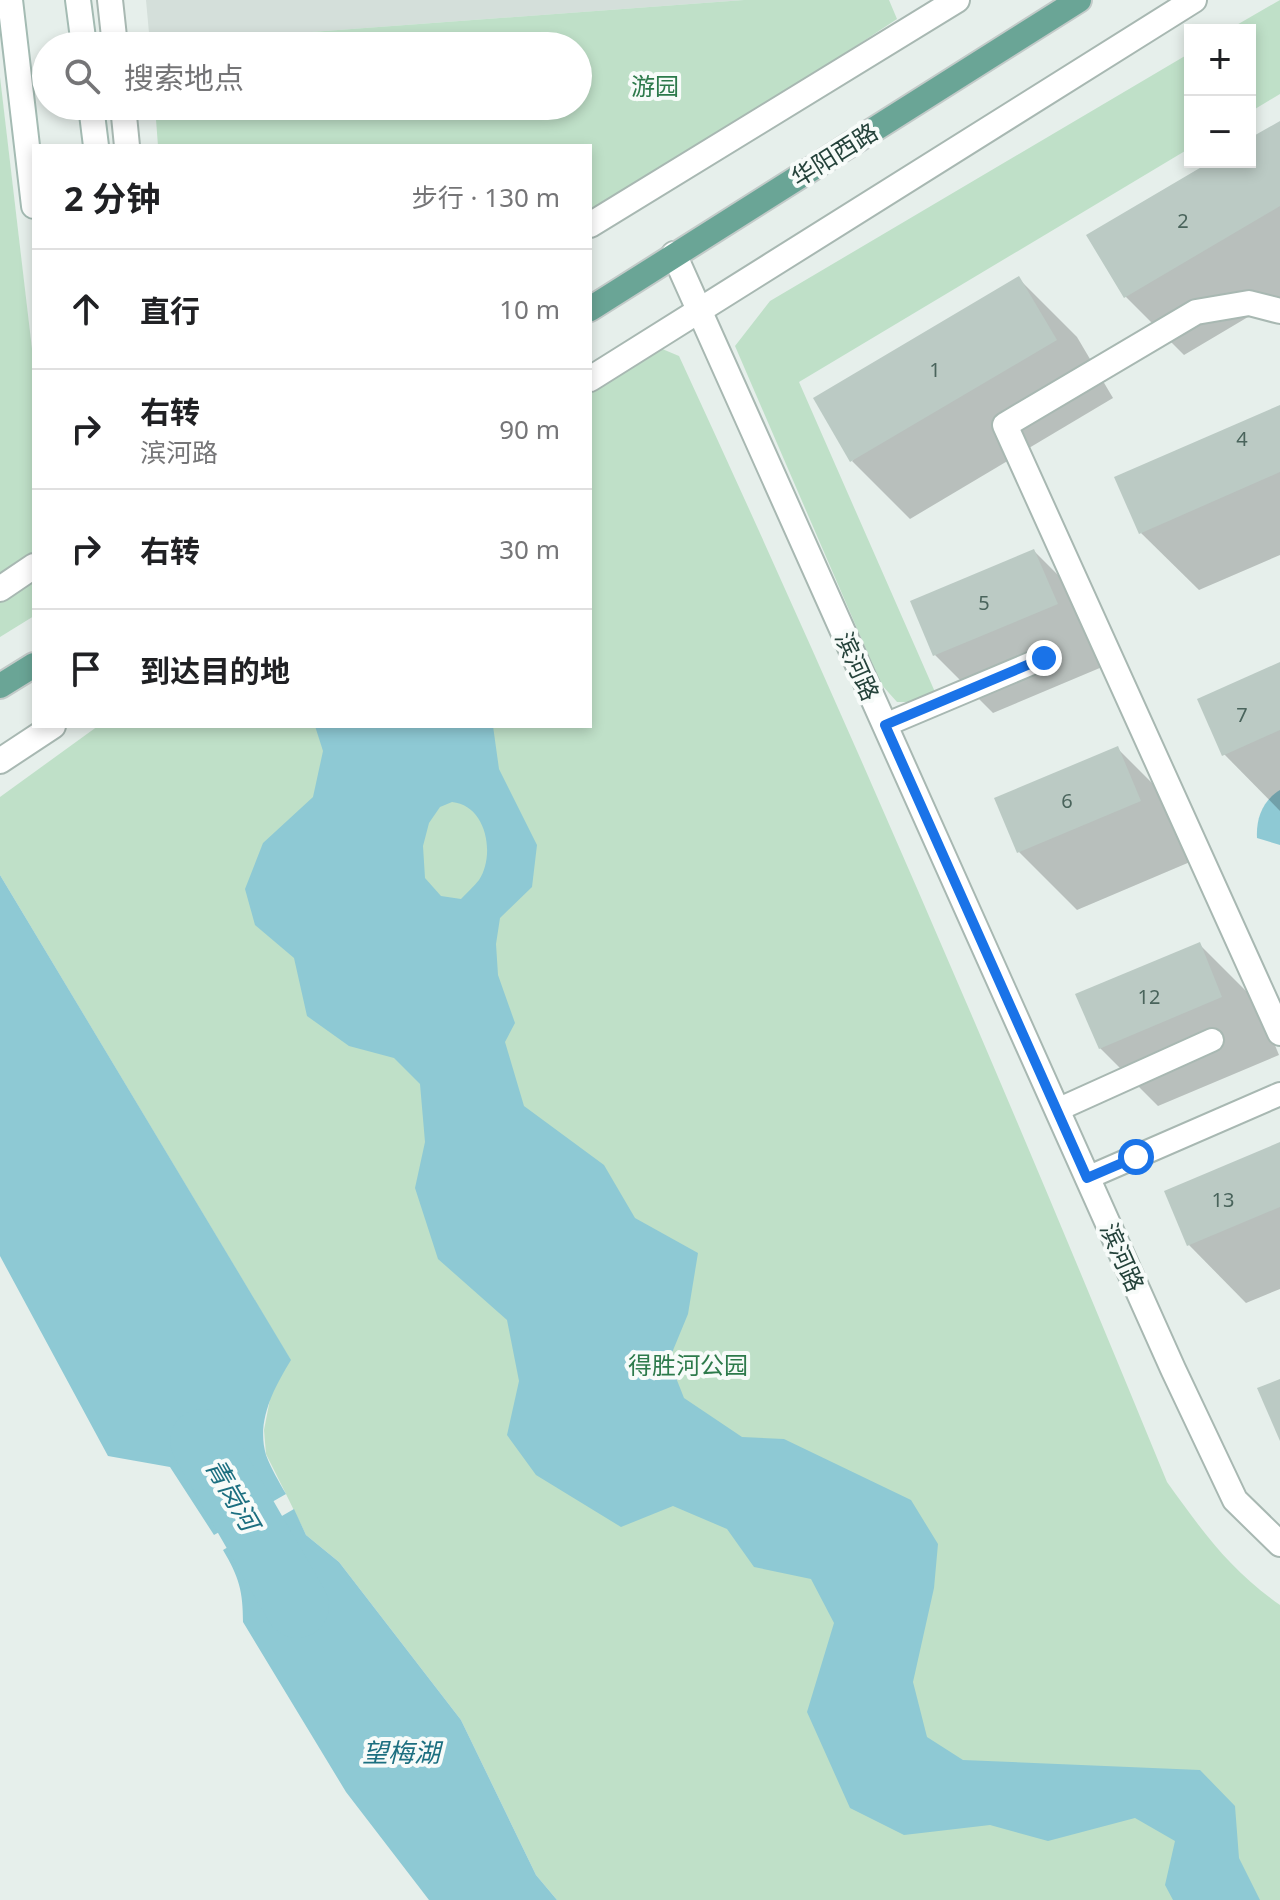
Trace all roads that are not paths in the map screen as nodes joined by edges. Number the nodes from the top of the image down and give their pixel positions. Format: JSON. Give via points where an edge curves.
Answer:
{"nodes":[{"id":1,"x":10,"y":0,"type":"edge"},
{"id":2,"x":78,"y":0,"type":"edge"},
{"id":3,"x":110,"y":0,"type":"edge"},
{"id":4,"x":957,"y":0,"type":"edge"},
{"id":5,"x":1079,"y":0,"type":"edge"},
{"id":6,"x":1194,"y":0,"type":"edge"},
{"id":7,"x":82,"y":32,"type":"edge"},
{"id":8,"x":113,"y":32,"type":"edge"},
{"id":9,"x":93,"y":120,"type":"edge"},
{"id":10,"x":124,"y":120,"type":"edge"},
{"id":11,"x":96,"y":144,"type":"edge"},
{"id":12,"x":127,"y":144,"type":"edge"},
{"id":13,"x":32,"y":189,"type":"edge"},
{"id":14,"x":592,"y":224,"type":"edge"},
{"id":15,"x":674,"y":254,"type":"junction"},
{"id":16,"x":592,"y":308,"type":"edge"},
{"id":17,"x":699,"y":311,"type":"junction"},
{"id":18,"x":1280,"y":311,"type":"edge"},
{"id":19,"x":592,"y":378,"type":"edge"},
{"id":20,"x":32,"y":567,"type":"edge"},
{"id":21,"x":0,"y":589,"type":"edge"},
{"id":22,"x":1044,"y":658,"type":"dead end"},
{"id":23,"x":32,"y":666,"type":"edge"},
{"id":24,"x":0,"y":686,"type":"edge"},
{"id":25,"x":885,"y":725,"type":"junction"},
{"id":26,"x":50,"y":728,"type":"edge"},
{"id":27,"x":0,"y":761,"type":"edge"},
{"id":28,"x":1280,"y":1033,"type":"edge"},
{"id":29,"x":1212,"y":1040,"type":"dead end"},
{"id":30,"x":1280,"y":1094,"type":"edge"},
{"id":31,"x":1057,"y":1110,"type":"junction"},
{"id":32,"x":1087,"y":1178,"type":"junction"},
{"id":33,"x":1280,"y":1544,"type":"edge"}],
"edges":[{"from":1,"to":13,"type":"street"},
{"from":2,"to":7,"type":"street"},
{"from":3,"to":8,"type":"street"},
{"from":4,"to":14,"type":"street"},
{"from":5,"to":15,"type":"main road","name":"华阳西路"},
{"from":6,"to":17,"type":"street"},
{"from":9,"to":11,"type":"street"},
{"from":10,"to":12,"type":"street"},
{"from":15,"to":16,"type":"main road","name":"华阳西路"},
{"from":15,"to":17,"type":"street","name":"滨河路"},
{"from":17,"to":19,"type":"street"},
{"from":17,"to":25,"type":"street","name":"滨河路"},
{"from":18,"to":28,"type":"street","via":[[1249,303],[1196,312],[1005,425]]},
{"from":20,"to":21,"type":"street"},
{"from":22,"to":25,"type":"lane"},
{"from":23,"to":24,"type":"main road"},
{"from":25,"to":31,"type":"street","name":"滨河路"},
{"from":26,"to":27,"type":"street"},
{"from":29,"to":31,"type":"lane"},
{"from":30,"to":32,"type":"lane"},
{"from":31,"to":32,"type":"street","name":"滨河路"},
{"from":32,"to":33,"type":"street","name":"滨河路","via":[[1235,1500]]}]}
